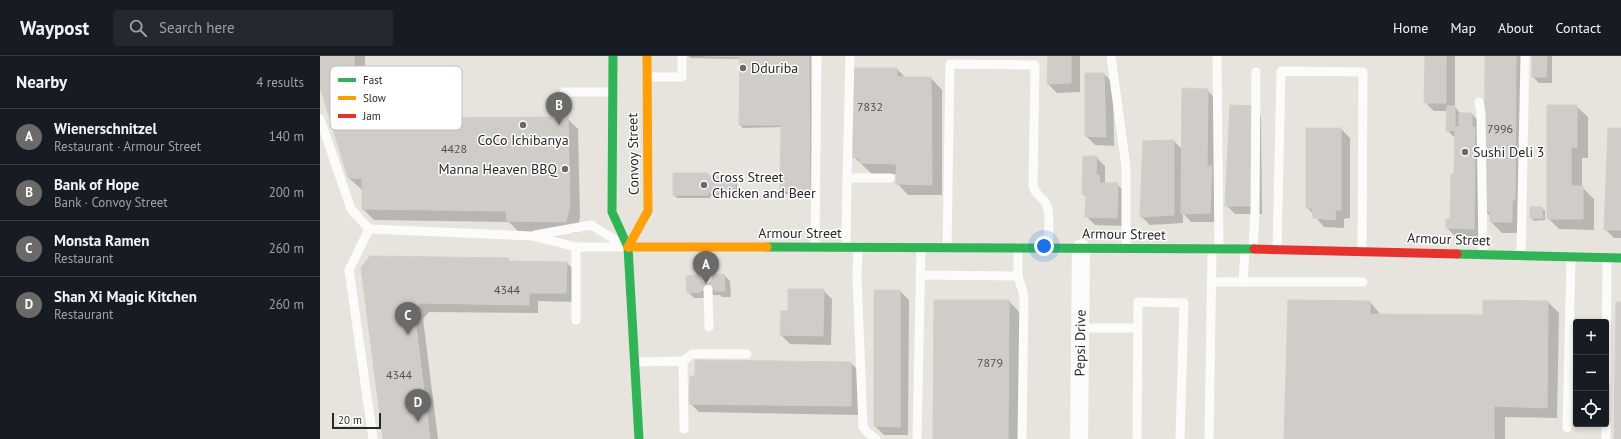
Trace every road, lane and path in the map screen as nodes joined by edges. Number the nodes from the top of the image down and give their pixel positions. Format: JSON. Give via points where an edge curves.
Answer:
{"nodes":[{"id":1,"x":613,"y":56,"type":"edge"},
{"id":2,"x":647,"y":56,"type":"edge"},
{"id":3,"x":682,"y":56,"type":"edge"},
{"id":4,"x":817,"y":56,"type":"edge"},
{"id":5,"x":850,"y":56,"type":"edge"},
{"id":6,"x":1111,"y":56,"type":"edge"},
{"id":7,"x":1217,"y":56,"type":"edge"},
{"id":8,"x":1525,"y":56,"type":"edge"},
{"id":9,"x":1256,"y":72,"type":"dead end"},
{"id":10,"x":647,"y":77,"type":"junction"},
{"id":11,"x":564,"y":92,"type":"dead end"},
{"id":12,"x":613,"y":92,"type":"junction"},
{"id":13,"x":1479,"y":102,"type":"dead end"},
{"id":14,"x":320,"y":119,"type":"edge"},
{"id":15,"x":847,"y":178,"type":"junction"},
{"id":16,"x":890,"y":178,"type":"dead end"},
{"id":17,"x":369,"y":229,"type":"junction"},
{"id":18,"x":532,"y":236,"type":"junction"},
{"id":19,"x":576,"y":247,"type":"junction"},
{"id":20,"x":628,"y":247,"type":"junction"},
{"id":21,"x":708,"y":247,"type":"junction"},
{"id":22,"x":815,"y":247,"type":"junction"},
{"id":23,"x":846,"y":247,"type":"junction"},
{"id":24,"x":858,"y":247,"type":"junction"},
{"id":25,"x":921,"y":247,"type":"junction"},
{"id":26,"x":947,"y":247,"type":"junction"},
{"id":27,"x":1018,"y":247,"type":"junction"},
{"id":28,"x":1048,"y":247,"type":"junction"},
{"id":29,"x":1081,"y":248,"type":"junction"},
{"id":30,"x":1126,"y":248,"type":"junction"},
{"id":31,"x":1215,"y":249,"type":"junction"},
{"id":32,"x":1249,"y":250,"type":"junction"},
{"id":33,"x":1277,"y":250,"type":"junction"},
{"id":34,"x":1362,"y":251,"type":"junction"},
{"id":35,"x":1483,"y":254,"type":"junction"},
{"id":36,"x":1521,"y":255,"type":"junction"},
{"id":37,"x":1571,"y":257,"type":"junction"},
{"id":38,"x":1607,"y":258,"type":"junction"},
{"id":39,"x":1621,"y":258,"type":"edge"},
{"id":40,"x":920,"y":275,"type":"junction"},
{"id":41,"x":1018,"y":276,"type":"junction"},
{"id":42,"x":707,"y":279,"type":"dead end"},
{"id":43,"x":1211,"y":282,"type":"junction"},
{"id":44,"x":1243,"y":282,"type":"junction"},
{"id":45,"x":1363,"y":282,"type":"dead end"},
{"id":46,"x":708,"y":289,"type":"dead end"},
{"id":47,"x":576,"y":320,"type":"dead end"},
{"id":48,"x":709,"y":327,"type":"dead end"},
{"id":49,"x":1080,"y":328,"type":"junction"},
{"id":50,"x":1138,"y":328,"type":"junction"},
{"id":51,"x":747,"y":354,"type":"dead end"},
{"id":52,"x":1606,"y":355,"type":"edge"},
{"id":53,"x":683,"y":361,"type":"junction"},
{"id":54,"x":635,"y":362,"type":"junction"},
{"id":55,"x":1606,"y":427,"type":"edge"},
{"id":56,"x":1567,"y":428,"type":"dead end"},
{"id":57,"x":684,"y":430,"type":"dead end"},
{"id":58,"x":373,"y":439,"type":"edge"},
{"id":59,"x":639,"y":439,"type":"edge"},
{"id":60,"x":876,"y":439,"type":"edge"},
{"id":61,"x":917,"y":439,"type":"edge"},
{"id":62,"x":1022,"y":439,"type":"edge"},
{"id":63,"x":1079,"y":439,"type":"edge"},
{"id":64,"x":1137,"y":439,"type":"edge"},
{"id":65,"x":1180,"y":439,"type":"edge"},
{"id":66,"x":1209,"y":439,"type":"edge"},
{"id":67,"x":1606,"y":439,"type":"edge"}],
"edges":[{"from":1,"to":12,"type":"street","name":"Convoy Street"},
{"from":2,"to":10,"type":"street","name":"Convoy Street"},
{"from":3,"to":10,"type":"lane","via":[[682,77]]},
{"from":4,"to":22,"type":"lane"},
{"from":5,"to":15,"type":"lane"},
{"from":6,"to":30,"type":"lane","via":[[1126,167]]},
{"from":7,"to":31,"type":"lane"},
{"from":8,"to":36,"type":"lane"},
{"from":9,"to":32,"type":"lane","via":[[1255,211]]},
{"from":10,"to":20,"type":"street","name":"Convoy Street","via":[[648,211]]},
{"from":11,"to":12,"type":"lane"},
{"from":12,"to":20,"type":"street","name":"Convoy Street","via":[[612,212]]},
{"from":13,"to":35,"type":"lane"},
{"from":14,"to":17,"type":"lane","via":[[351,209]]},
{"from":15,"to":16,"type":"lane"},
{"from":15,"to":23,"type":"lane"},
{"from":17,"to":18,"type":"lane"},
{"from":17,"to":58,"type":"lane","via":[[349,270]]},
{"from":18,"to":19,"type":"lane"},
{"from":18,"to":20,"type":"lane","via":[[591,225]]},
{"from":19,"to":20,"type":"lane"},
{"from":19,"to":47,"type":"lane"},
{"from":20,"to":21,"type":"street","name":"Armour Street"},
{"from":20,"to":54,"type":"street","name":"Convoy Street"},
{"from":21,"to":22,"type":"street","name":"Armour Street"},
{"from":21,"to":42,"type":"lane"},
{"from":22,"to":23,"type":"street","name":"Armour Street"},
{"from":23,"to":24,"type":"street","name":"Armour Street"},
{"from":24,"to":25,"type":"street","name":"Armour Street"},
{"from":24,"to":60,"type":"lane","via":[[863,427]]},
{"from":25,"to":26,"type":"street","name":"Armour Street"},
{"from":25,"to":40,"type":"lane"},
{"from":26,"to":27,"type":"street","name":"Armour Street"},
{"from":26,"to":28,"type":"lane","via":[[950,64],[1035,65],[1033,186],[1035,193],[1048,206]]},
{"from":27,"to":28,"type":"street","name":"Armour Street"},
{"from":27,"to":41,"type":"lane"},
{"from":28,"to":29,"type":"street","name":"Armour Street"},
{"from":29,"to":30,"type":"street","name":"Armour Street"},
{"from":29,"to":49,"type":"street","name":"Pepsi Drive"},
{"from":30,"to":31,"type":"street","name":"Armour Street"},
{"from":31,"to":32,"type":"street","name":"Armour Street"},
{"from":31,"to":43,"type":"lane"},
{"from":32,"to":33,"type":"street","name":"Armour Street"},
{"from":32,"to":44,"type":"lane"},
{"from":33,"to":34,"type":"street","name":"Armour Street"},
{"from":33,"to":34,"type":"lane","via":[[1281,71],[1363,72]]},
{"from":34,"to":35,"type":"street","name":"Armour Street"},
{"from":35,"to":36,"type":"street","name":"Armour Street"},
{"from":36,"to":37,"type":"street","name":"Armour Street"},
{"from":37,"to":38,"type":"street","name":"Armour Street"},
{"from":37,"to":56,"type":"lane"},
{"from":38,"to":39,"type":"street","name":"Armour Street"},
{"from":38,"to":52,"type":"lane"},
{"from":40,"to":41,"type":"lane"},
{"from":40,"to":61,"type":"lane"},
{"from":41,"to":62,"type":"lane","via":[[1024,296]]},
{"from":43,"to":44,"type":"lane"},
{"from":43,"to":66,"type":"lane"},
{"from":44,"to":45,"type":"lane"},
{"from":46,"to":48,"type":"lane"},
{"from":49,"to":50,"type":"lane"},
{"from":49,"to":63,"type":"street","name":"Pepsi Drive"},
{"from":50,"to":64,"type":"lane"},
{"from":50,"to":65,"type":"lane","via":[[1138,302],[1184,303]]},
{"from":51,"to":53,"type":"lane","via":[[692,354]]},
{"from":53,"to":54,"type":"lane"},
{"from":53,"to":57,"type":"lane"},
{"from":54,"to":59,"type":"street","name":"Convoy Street"},
{"from":55,"to":67,"type":"lane"}]}
